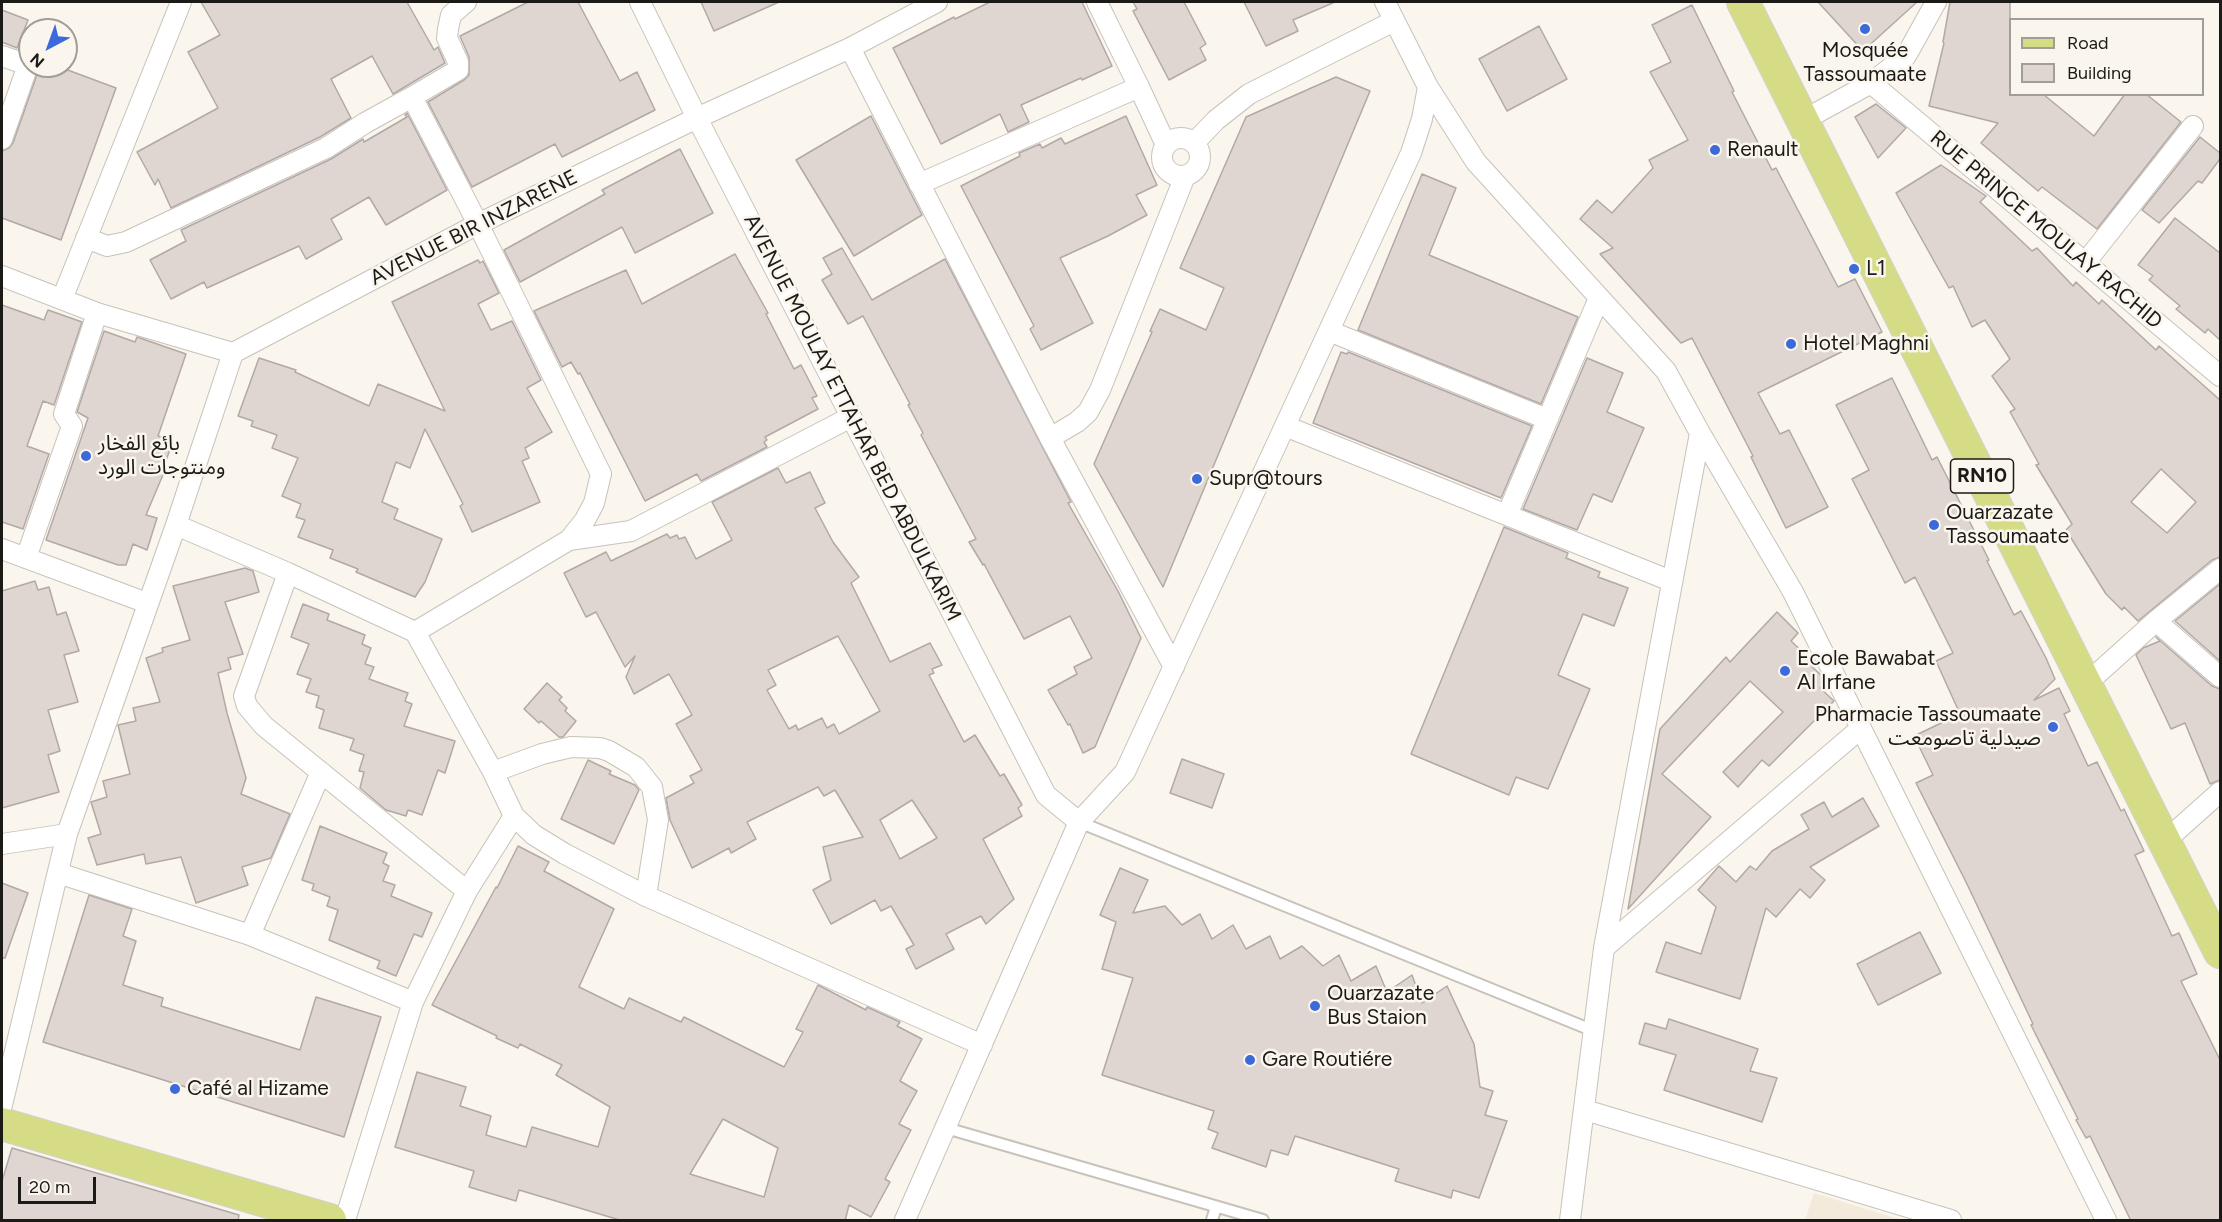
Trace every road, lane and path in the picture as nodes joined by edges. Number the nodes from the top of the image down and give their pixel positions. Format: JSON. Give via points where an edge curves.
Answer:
{"nodes":[{"id":1,"x":181,"y":2,"type":"edge"},
{"id":2,"x":466,"y":2,"type":"edge"},
{"id":3,"x":640,"y":2,"type":"edge"},
{"id":4,"x":937,"y":2,"type":"edge"},
{"id":5,"x":1097,"y":2,"type":"edge"},
{"id":6,"x":1385,"y":2,"type":"edge"},
{"id":7,"x":1743,"y":2,"type":"edge"},
{"id":8,"x":1936,"y":2,"type":"edge"},
{"id":9,"x":1394,"y":21,"type":"junction"},
{"id":10,"x":850,"y":48,"type":"junction"},
{"id":11,"x":2,"y":56,"type":"edge"},
{"id":12,"x":1871,"y":83,"type":"junction"},
{"id":13,"x":1139,"y":87,"type":"junction"},
{"id":14,"x":1428,"y":87,"type":"junction"},
{"id":15,"x":412,"y":97,"type":"junction"},
{"id":16,"x":697,"y":117,"type":"junction"},
{"id":17,"x":1802,"y":120,"type":"junction"},
{"id":18,"x":2193,"y":126,"type":"dead end"},
{"id":19,"x":2,"y":139,"type":"edge"},
{"id":20,"x":1194,"y":143,"type":"junction"},
{"id":21,"x":1166,"y":145,"type":"junction"},
{"id":22,"x":1185,"y":176,"type":"junction"},
{"id":23,"x":920,"y":184,"type":"junction"},
{"id":24,"x":478,"y":224,"type":"junction"},
{"id":25,"x":86,"y":238,"type":"junction"},
{"id":26,"x":2085,"y":263,"type":"junction"},
{"id":27,"x":2,"y":276,"type":"edge"},
{"id":28,"x":1599,"y":297,"type":"junction"},
{"id":29,"x":62,"y":300,"type":"junction"},
{"id":30,"x":97,"y":313,"type":"junction"},
{"id":31,"x":1329,"y":331,"type":"junction"},
{"id":32,"x":233,"y":353,"type":"junction"},
{"id":33,"x":2220,"y":376,"type":"edge"},
{"id":34,"x":851,"y":417,"type":"junction"},
{"id":35,"x":1547,"y":419,"type":"junction"},
{"id":36,"x":1285,"y":426,"type":"junction"},
{"id":37,"x":1700,"y":433,"type":"junction"},
{"id":38,"x":1050,"y":438,"type":"junction"},
{"id":39,"x":1507,"y":515,"type":"junction"},
{"id":40,"x":176,"y":525,"type":"junction"},
{"id":41,"x":569,"y":540,"type":"junction"},
{"id":42,"x":2,"y":549,"type":"edge"},
{"id":43,"x":26,"y":558,"type":"junction"},
{"id":44,"x":2220,"y":569,"type":"edge"},
{"id":45,"x":288,"y":573,"type":"junction"},
{"id":46,"x":1671,"y":581,"type":"junction"},
{"id":47,"x":147,"y":603,"type":"junction"},
{"id":48,"x":2156,"y":621,"type":"junction"},
{"id":49,"x":415,"y":632,"type":"junction"},
{"id":50,"x":1174,"y":667,"type":"junction"},
{"id":51,"x":2220,"y":677,"type":"edge"},
{"id":52,"x":2086,"y":684,"type":"junction"},
{"id":53,"x":1860,"y":729,"type":"junction"},
{"id":54,"x":321,"y":772,"type":"junction"},
{"id":55,"x":492,"y":772,"type":"junction"},
{"id":56,"x":2220,"y":792,"type":"edge"},
{"id":57,"x":514,"y":816,"type":"junction"},
{"id":58,"x":1079,"y":822,"type":"junction"},
{"id":59,"x":67,"y":834,"type":"junction"},
{"id":60,"x":2165,"y":841,"type":"junction"},
{"id":61,"x":2,"y":844,"type":"edge"},
{"id":62,"x":58,"y":873,"type":"junction"},
{"id":63,"x":467,"y":891,"type":"junction"},
{"id":64,"x":646,"y":896,"type":"junction"},
{"id":65,"x":250,"y":935,"type":"junction"},
{"id":66,"x":1604,"y":948,"type":"junction"},
{"id":67,"x":2220,"y":951,"type":"edge"},
{"id":68,"x":413,"y":1002,"type":"junction"},
{"id":69,"x":1594,"y":1031,"type":"junction"},
{"id":70,"x":982,"y":1045,"type":"junction"},
{"id":71,"x":2,"y":1105,"type":"edge"},
{"id":72,"x":1585,"y":1110,"type":"junction"},
{"id":73,"x":2,"y":1124,"type":"edge"},
{"id":74,"x":946,"y":1128,"type":"junction"},
{"id":75,"x":1216,"y":1207,"type":"junction"},
{"id":76,"x":330,"y":1221,"type":"edge"},
{"id":77,"x":345,"y":1221,"type":"edge"},
{"id":78,"x":905,"y":1221,"type":"edge"},
{"id":79,"x":1212,"y":1221,"type":"edge"},
{"id":80,"x":1263,"y":1221,"type":"edge"},
{"id":81,"x":1570,"y":1221,"type":"edge"},
{"id":82,"x":1951,"y":1221,"type":"edge"},
{"id":83,"x":2106,"y":1221,"type":"edge"}],
"edges":[{"from":1,"to":25,"type":"street"},
{"from":2,"to":15,"type":"street","via":[[451,15],[448,29],[447,38],[458,70]]},
{"from":3,"to":16,"type":"street","name":"AVENUE MOULAY ETTAHAR BED ABDULKARIM"},
{"from":4,"to":10,"type":"street","name":"AVENUE BIR INZARENE"},
{"from":5,"to":13,"type":"street"},
{"from":6,"to":9,"type":"street"},
{"from":7,"to":17,"type":"main road","number":"RN10"},
{"from":8,"to":12,"type":"street","via":[[1906,56]]},
{"from":9,"to":14,"type":"street"},
{"from":9,"to":20,"type":"street","via":[[1249,94]]},
{"from":10,"to":16,"type":"street","name":"AVENUE BIR INZARENE"},
{"from":10,"to":23,"type":"street"},
{"from":11,"to":19,"type":"street","via":[[28,65]]},
{"from":12,"to":17,"type":"street"},
{"from":12,"to":26,"type":"street","name":"RUE PRINCE MOULAY RACHID"},
{"from":13,"to":21,"type":"street"},
{"from":13,"to":23,"type":"street"},
{"from":14,"to":28,"type":"street","via":[[1476,162]]},
{"from":14,"to":31,"type":"street","via":[[1411,153]]},
{"from":15,"to":24,"type":"street"},
{"from":15,"to":25,"type":"street","via":[[326,148],[126,242],[107,246]]},
{"from":16,"to":24,"type":"street","name":"AVENUE BIR INZARENE"},
{"from":16,"to":34,"type":"street","name":"AVENUE MOULAY ETTAHAR BED ABDULKARIM"},
{"from":17,"to":52,"type":"main road","number":"RN10"},
{"from":18,"to":26,"type":"street"},
{"from":20,"to":21,"type":"street","via":[[1179,138]]},
{"from":20,"to":22,"type":"street","via":[[1199,150],[1198,166]]},
{"from":21,"to":22,"type":"street","via":[[1163,163],[1168,171]]},
{"from":22,"to":38,"type":"street","via":[[1100,390],[1077,422]]},
{"from":23,"to":38,"type":"street"},
{"from":24,"to":32,"type":"street","name":"AVENUE BIR INZARENE"},
{"from":24,"to":41,"type":"street","via":[[601,474],[594,503]]},
{"from":25,"to":29,"type":"street"},
{"from":26,"to":33,"type":"street","name":"RUE PRINCE MOULAY RACHID"},
{"from":27,"to":29,"type":"street"},
{"from":28,"to":35,"type":"street"},
{"from":28,"to":37,"type":"street","via":[[1666,371]]},
{"from":29,"to":30,"type":"street"},
{"from":30,"to":32,"type":"street"},
{"from":30,"to":43,"type":"street","via":[[64,414],[72,426]]},
{"from":31,"to":35,"type":"street"},
{"from":31,"to":36,"type":"street"},
{"from":32,"to":40,"type":"street"},
{"from":34,"to":41,"type":"street","via":[[631,531]]},
{"from":34,"to":58,"type":"street","name":"AVENUE MOULAY ETTAHAR BED ABDULKARIM","via":[[1046,795]]},
{"from":35,"to":39,"type":"street"},
{"from":36,"to":39,"type":"street"},
{"from":36,"to":50,"type":"street"},
{"from":37,"to":46,"type":"street"},
{"from":37,"to":53,"type":"street","via":[[1793,592]]},
{"from":38,"to":50,"type":"street"},
{"from":39,"to":46,"type":"street"},
{"from":40,"to":45,"type":"street"},
{"from":40,"to":47,"type":"street"},
{"from":41,"to":49,"type":"street"},
{"from":42,"to":43,"type":"street"},
{"from":43,"to":47,"type":"street"},
{"from":44,"to":48,"type":"street"},
{"from":45,"to":49,"type":"street"},
{"from":45,"to":54,"type":"street","via":[[244,696],[247,706],[264,726]]},
{"from":46,"to":66,"type":"street"},
{"from":47,"to":59,"type":"street"},
{"from":48,"to":51,"type":"street"},
{"from":48,"to":52,"type":"street"},
{"from":49,"to":55,"type":"street"},
{"from":50,"to":58,"type":"street","via":[[1125,772]]},
{"from":52,"to":60,"type":"main road","number":"RN10"},
{"from":53,"to":66,"type":"street"},
{"from":53,"to":83,"type":"street"},
{"from":54,"to":63,"type":"street"},
{"from":54,"to":65,"type":"street"},
{"from":55,"to":57,"type":"street"},
{"from":55,"to":64,"type":"street","via":[[571,747],[600,748],[636,767],[652,787],[658,820]]},
{"from":56,"to":60,"type":"street"},
{"from":57,"to":63,"type":"street"},
{"from":57,"to":64,"type":"street","via":[[534,836]]},
{"from":58,"to":69,"type":"lane"},
{"from":58,"to":70,"type":"street"},
{"from":59,"to":61,"type":"street"},
{"from":59,"to":62,"type":"street"},
{"from":60,"to":67,"type":"main road","number":"RN10"},
{"from":62,"to":65,"type":"street"},
{"from":62,"to":71,"type":"street"},
{"from":63,"to":68,"type":"street"},
{"from":64,"to":70,"type":"street"},
{"from":65,"to":68,"type":"street"},
{"from":66,"to":69,"type":"street"},
{"from":68,"to":77,"type":"street"},
{"from":69,"to":72,"type":"street"},
{"from":70,"to":74,"type":"street"},
{"from":72,"to":81,"type":"street"},
{"from":72,"to":82,"type":"street"},
{"from":73,"to":76,"type":"main road"},
{"from":74,"to":75,"type":"lane"},
{"from":74,"to":78,"type":"street"},
{"from":75,"to":79,"type":"lane"},
{"from":75,"to":80,"type":"lane"}]}
